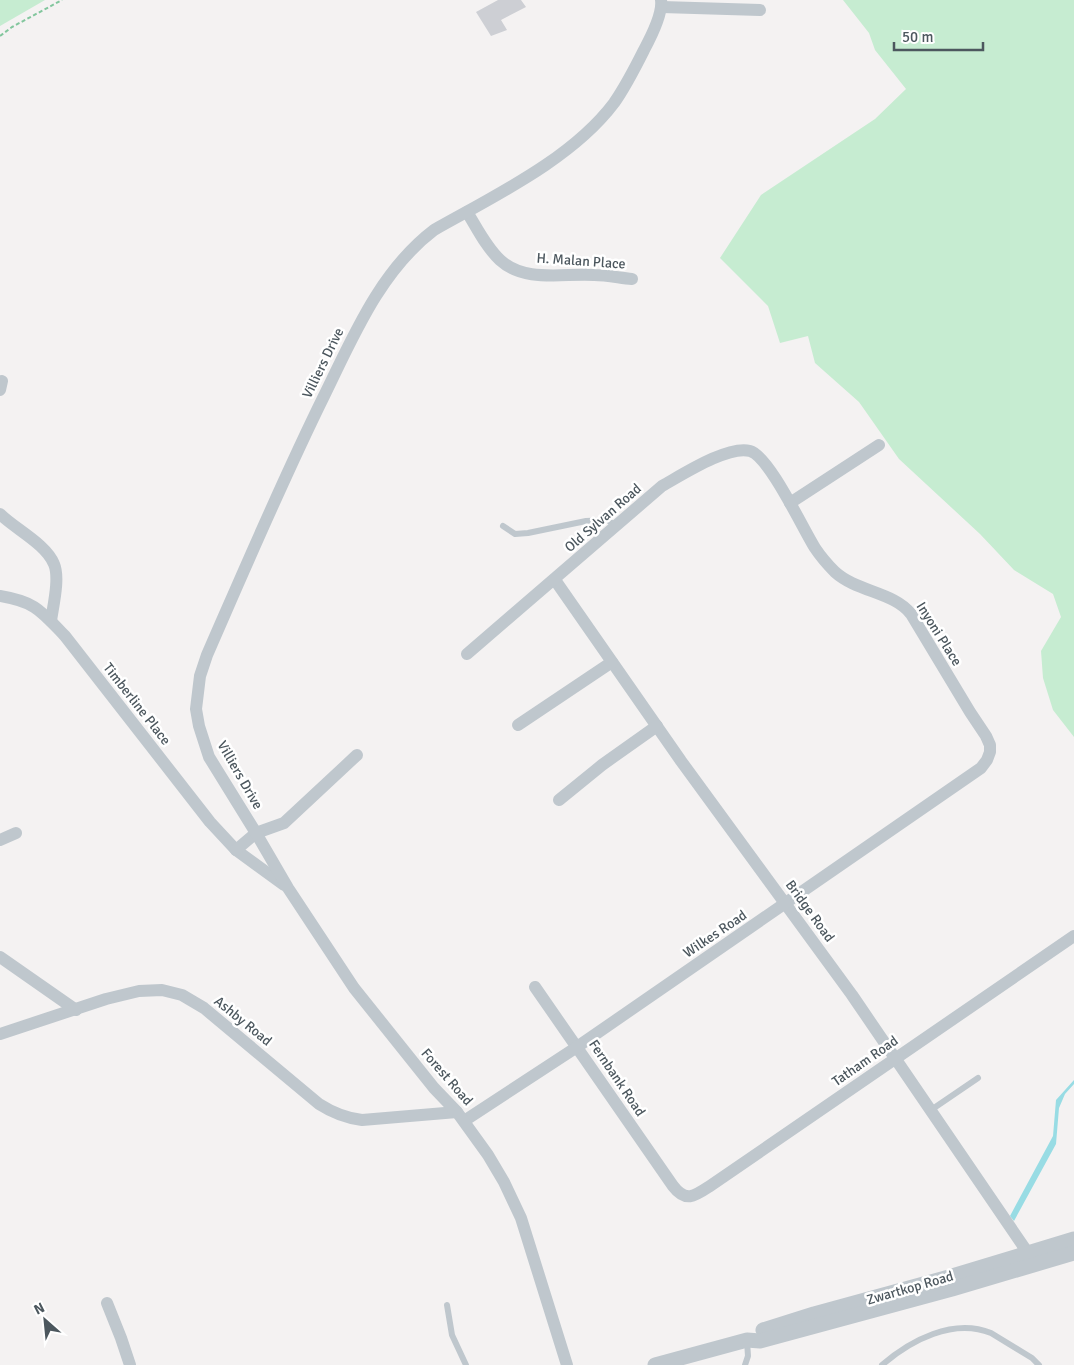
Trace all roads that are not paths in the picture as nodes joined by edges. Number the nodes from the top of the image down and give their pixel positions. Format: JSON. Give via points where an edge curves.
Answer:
{"nodes":[{"id":1,"x":662,"y":4,"type":"edge"},
{"id":2,"x":760,"y":10,"type":"dead end"},
{"id":3,"x":467,"y":212,"type":"junction"},
{"id":4,"x":632,"y":279,"type":"dead end"},
{"id":5,"x":879,"y":444,"type":"dead end"},
{"id":6,"x":772,"y":473,"type":"joint"},
{"id":7,"x":790,"y":504,"type":"junction"},
{"id":8,"x":0,"y":514,"type":"edge"},
{"id":9,"x":503,"y":526,"type":"dead end"},
{"id":10,"x":615,"y":526,"type":"junction"},
{"id":11,"x":555,"y":580,"type":"junction"},
{"id":12,"x":0,"y":596,"type":"edge"},
{"id":13,"x":51,"y":621,"type":"junction"},
{"id":14,"x":467,"y":654,"type":"dead end"},
{"id":15,"x":612,"y":662,"type":"junction"},
{"id":16,"x":518,"y":725,"type":"dead end"},
{"id":17,"x":657,"y":726,"type":"junction"},
{"id":18,"x":357,"y":755,"type":"dead end"},
{"id":19,"x":981,"y":768,"type":"joint"},
{"id":20,"x":559,"y":800,"type":"dead end"},
{"id":21,"x":16,"y":833,"type":"dead end"},
{"id":22,"x":256,"y":833,"type":"junction"},
{"id":23,"x":0,"y":840,"type":"edge"},
{"id":24,"x":236,"y":850,"type":"junction"},
{"id":25,"x":288,"y":888,"type":"junction"},
{"id":26,"x":786,"y":904,"type":"junction"},
{"id":27,"x":1074,"y":936,"type":"edge"},
{"id":28,"x":0,"y":957,"type":"edge"},
{"id":29,"x":535,"y":987,"type":"dead end"},
{"id":30,"x":76,"y":1010,"type":"junction"},
{"id":31,"x":0,"y":1034,"type":"edge"},
{"id":32,"x":577,"y":1047,"type":"junction"},
{"id":33,"x":896,"y":1058,"type":"junction"},
{"id":34,"x":978,"y":1078,"type":"dead end"},
{"id":35,"x":931,"y":1110,"type":"junction"},
{"id":36,"x":461,"y":1116,"type":"junction"},
{"id":37,"x":673,"y":1186,"type":"joint"},
{"id":38,"x":1074,"y":1239,"type":"edge"},
{"id":39,"x":1074,"y":1253,"type":"edge"},
{"id":40,"x":1031,"y":1258,"type":"junction"},
{"id":41,"x":107,"y":1303,"type":"dead end"},
{"id":42,"x":447,"y":1305,"type":"dead end"},
{"id":43,"x":747,"y":1340,"type":"junction"},
{"id":44,"x":130,"y":1365,"type":"edge"},
{"id":45,"x":466,"y":1365,"type":"edge"},
{"id":46,"x":567,"y":1365,"type":"edge"},
{"id":47,"x":655,"y":1365,"type":"edge"},
{"id":48,"x":745,"y":1365,"type":"edge"},
{"id":49,"x":882,"y":1365,"type":"edge"},
{"id":50,"x":1040,"y":1365,"type":"edge"}],
"edges":[{"from":1,"to":2,"type":"street"},
{"from":1,"to":3,"type":"street","name":"Villiers Drive","via":[[648,42],[613,104],[573,144],[549,162]]},
{"from":3,"to":4,"type":"street","name":"H. Malan Place","via":[[488,245],[510,267],[546,275],[592,274]]},
{"from":3,"to":22,"type":"street","name":"Villiers Drive","via":[[420,240],[369,307],[311,421],[200,676],[196,709],[204,744]]},
{"from":5,"to":7,"type":"street"},
{"from":6,"to":7,"type":"street","name":"Inyoni Place"},
{"from":6,"to":10,"type":"street","name":"Old Sylvan Road","via":[[764,460],[750,451],[720,456],[662,486]]},
{"from":7,"to":19,"type":"street","name":"Inyoni Place","via":[[816,549],[836,573],[860,587],[897,601],[917,622],[990,745],[990,752]]},
{"from":8,"to":13,"type":"street","via":[[48,554],[54,564]]},
{"from":9,"to":10,"type":"lane","via":[[515,534],[586,521],[608,520]]},
{"from":10,"to":11,"type":"street","name":"Old Sylvan Road"},
{"from":11,"to":14,"type":"street","name":"Old Sylvan Road"},
{"from":11,"to":15,"type":"street","name":"Bridge Road"},
{"from":12,"to":13,"type":"street","name":"Timberline Place","via":[[25,601]]},
{"from":13,"to":24,"type":"street","name":"Timberline Place","via":[[210,822]]},
{"from":15,"to":16,"type":"street"},
{"from":15,"to":17,"type":"street","name":"Bridge Road"},
{"from":17,"to":20,"type":"street"},
{"from":17,"to":26,"type":"street","name":"Bridge Road"},
{"from":18,"to":22,"type":"street","via":[[284,823]]},
{"from":19,"to":26,"type":"street","name":"Wilkes Road"},
{"from":21,"to":23,"type":"street"},
{"from":22,"to":24,"type":"street"},
{"from":22,"to":25,"type":"street","name":"Forest Road"},
{"from":24,"to":25,"type":"street","name":"Timberline Place"},
{"from":25,"to":36,"type":"street","name":"Forest Road","via":[[354,988],[434,1088]]},
{"from":26,"to":32,"type":"street","name":"Wilkes Road"},
{"from":26,"to":33,"type":"street","name":"Bridge Road"},
{"from":27,"to":33,"type":"street","name":"Tatham Road"},
{"from":28,"to":30,"type":"street"},
{"from":29,"to":32,"type":"street","name":"Fernbank Road"},
{"from":30,"to":31,"type":"street","name":"Ashby Road"},
{"from":30,"to":36,"type":"street","name":"Ashby Road","via":[[139,991],[162,990],[182,995],[204,1008],[334,1113],[362,1120]]},
{"from":32,"to":36,"type":"street","name":"Wilkes Road"},
{"from":32,"to":37,"type":"street","name":"Fernbank Road"},
{"from":33,"to":35,"type":"street","name":"Bridge Road"},
{"from":33,"to":37,"type":"street","name":"Tatham Road","via":[[697,1194],[683,1196]]},
{"from":34,"to":35,"type":"lane"},
{"from":35,"to":40,"type":"street","name":"Bridge Road"},
{"from":36,"to":46,"type":"street","name":"Forest Road","via":[[500,1175],[521,1218]]},
{"from":38,"to":40,"type":"street","name":"Zwartkop Road"},
{"from":39,"to":40,"type":"street","name":"Zwartkop Road"},
{"from":40,"to":43,"type":"street","name":"Zwartkop Road","via":[[760,1341]]},
{"from":41,"to":44,"type":"street"},
{"from":42,"to":45,"type":"lane","via":[[452,1334]]},
{"from":43,"to":47,"type":"street","name":"Zwartkop Road"},
{"from":43,"to":48,"type":"lane"},
{"from":49,"to":50,"type":"lane","via":[[905,1348],[937,1332],[961,1329],[985,1330]]}]}
